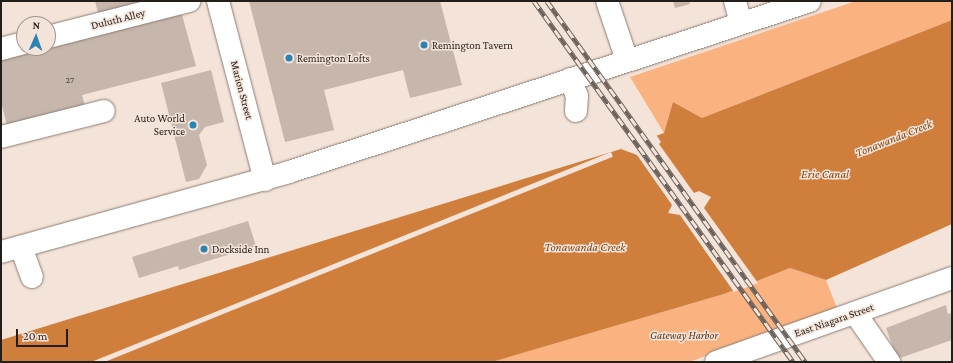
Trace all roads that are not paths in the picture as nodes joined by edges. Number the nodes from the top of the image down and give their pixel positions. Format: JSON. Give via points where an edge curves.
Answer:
{"nodes":[{"id":1,"x":189,"y":1,"type":"edge"},
{"id":2,"x":218,"y":1,"type":"edge"},
{"id":3,"x":608,"y":1,"type":"edge"},
{"id":4,"x":735,"y":1,"type":"edge"},
{"id":5,"x":810,"y":1,"type":"edge"},
{"id":6,"x":741,"y":23,"type":"junction"},
{"id":7,"x":56,"y":35,"type":"edge"},
{"id":8,"x":16,"y":45,"type":"edge"},
{"id":9,"x":1,"y":49,"type":"edge"},
{"id":10,"x":627,"y":60,"type":"junction"},
{"id":11,"x":570,"y":79,"type":"junction"},
{"id":12,"x":104,"y":111,"type":"dead end"},
{"id":13,"x":576,"y":111,"type":"dead end"},
{"id":14,"x":1,"y":137,"type":"edge"},
{"id":15,"x":265,"y":180,"type":"junction"},
{"id":16,"x":22,"y":247,"type":"junction"},
{"id":17,"x":1,"y":252,"type":"edge"},
{"id":18,"x":32,"y":277,"type":"dead end"},
{"id":19,"x":952,"y":278,"type":"edge"},
{"id":20,"x":855,"y":313,"type":"junction"},
{"id":21,"x":716,"y":362,"type":"edge"},
{"id":22,"x":889,"y":362,"type":"edge"}],
"edges":[{"from":1,"to":7,"type":"street","name":"Duluth Alley"},
{"from":2,"to":15,"type":"street","name":"Marion Street"},
{"from":3,"to":10,"type":"street"},
{"from":4,"to":6,"type":"street"},
{"from":5,"to":6,"type":"street"},
{"from":6,"to":10,"type":"street"},
{"from":8,"to":9,"type":"street"},
{"from":10,"to":11,"type":"street"},
{"from":11,"to":13,"type":"street","via":[[577,96]]},
{"from":11,"to":15,"type":"street"},
{"from":12,"to":14,"type":"street"},
{"from":15,"to":16,"type":"street"},
{"from":16,"to":17,"type":"street"},
{"from":16,"to":18,"type":"street"},
{"from":19,"to":20,"type":"street","name":"East Niagara Street"},
{"from":20,"to":21,"type":"street","name":"East Niagara Street"},
{"from":20,"to":22,"type":"street"}]}
